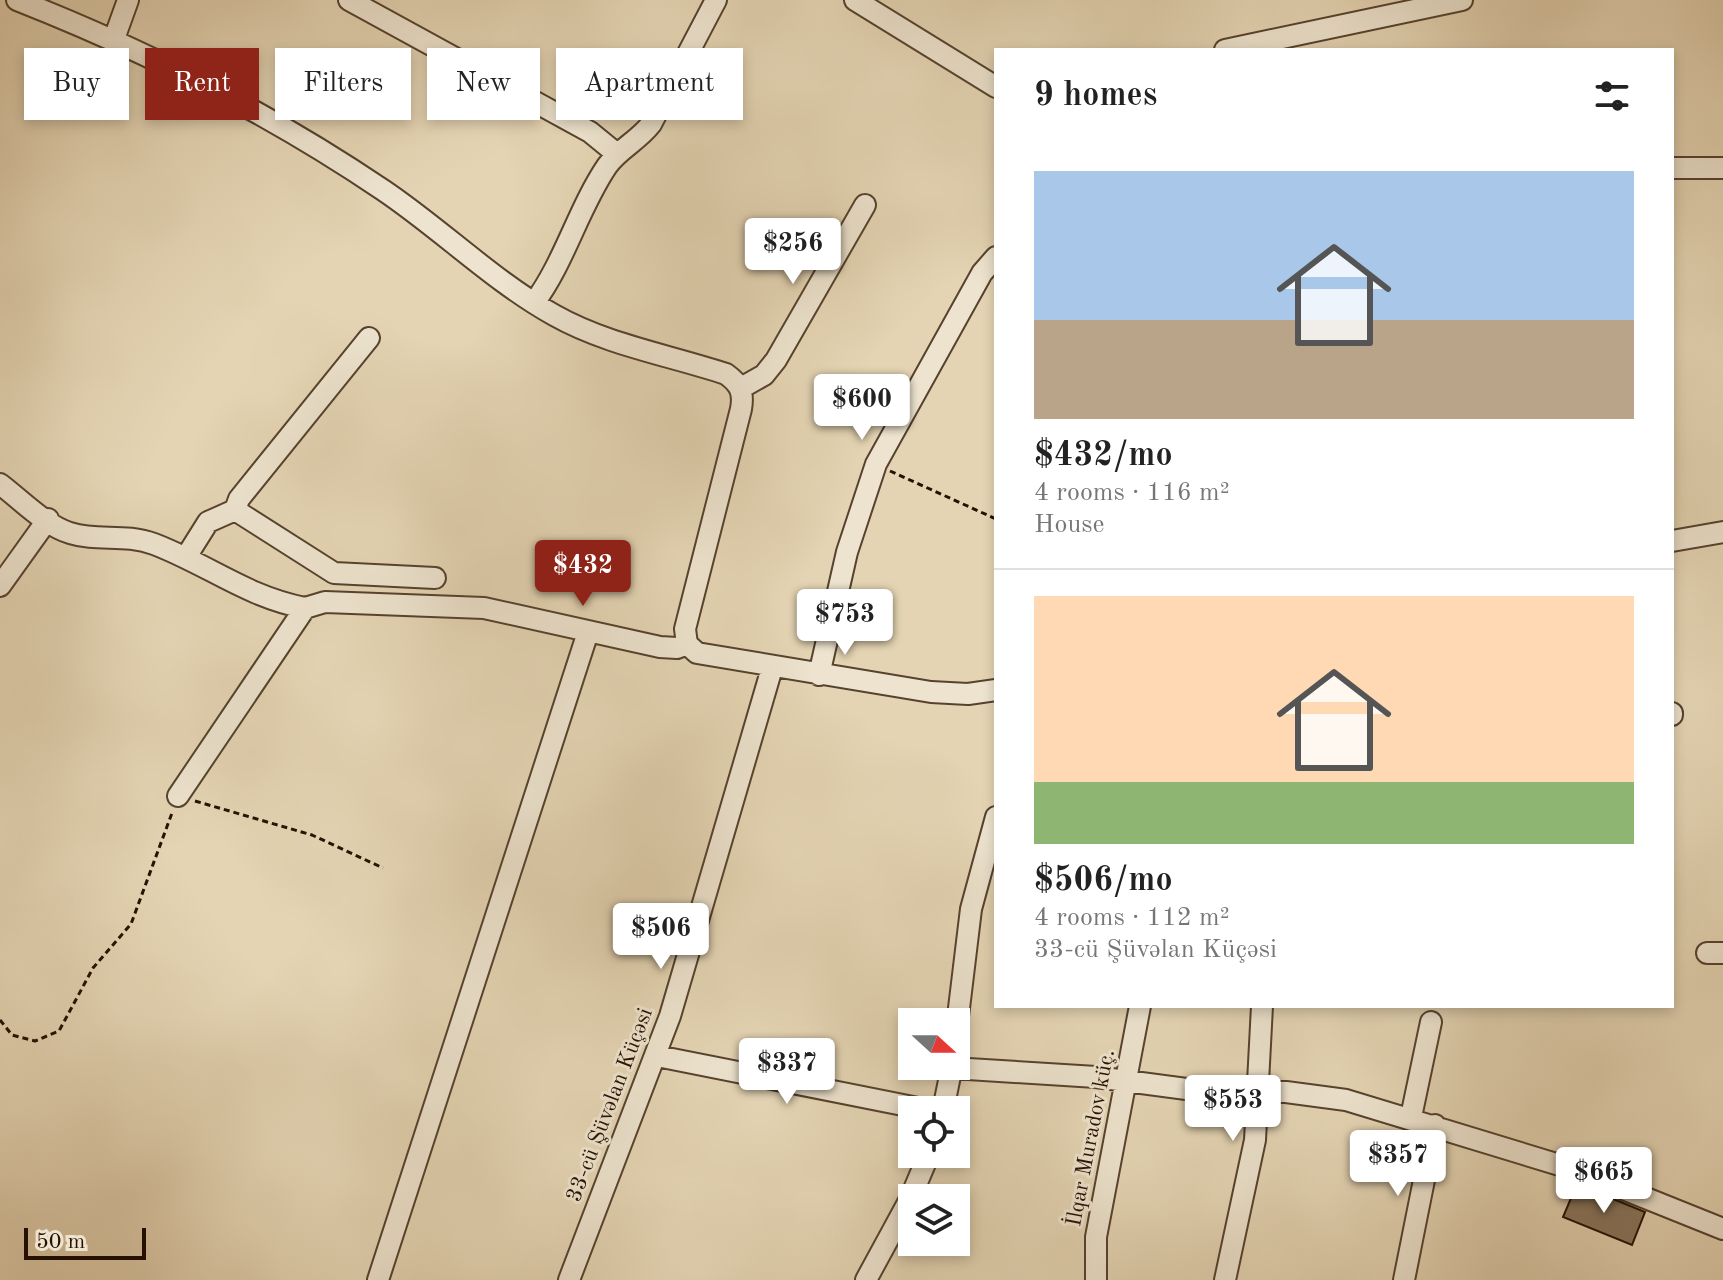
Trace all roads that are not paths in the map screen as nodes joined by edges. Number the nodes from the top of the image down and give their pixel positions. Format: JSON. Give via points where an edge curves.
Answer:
{"nodes":[{"id":1,"x":17,"y":0,"type":"edge"},
{"id":2,"x":128,"y":0,"type":"edge"},
{"id":3,"x":349,"y":0,"type":"edge"},
{"id":4,"x":716,"y":0,"type":"edge"},
{"id":5,"x":855,"y":0,"type":"edge"},
{"id":6,"x":1462,"y":0,"type":"edge"},
{"id":7,"x":877,"y":6,"type":"edge"},
{"id":8,"x":114,"y":39,"type":"junction"},
{"id":9,"x":1234,"y":48,"type":"edge"},
{"id":10,"x":994,"y":86,"type":"edge"},
{"id":11,"x":617,"y":154,"type":"junction"},
{"id":12,"x":1674,"y":168,"type":"edge"},
{"id":13,"x":1723,"y":168,"type":"edge"},
{"id":14,"x":865,"y":205,"type":"dead end"},
{"id":15,"x":994,"y":260,"type":"edge"},
{"id":16,"x":534,"y":303,"type":"junction"},
{"id":17,"x":369,"y":338,"type":"dead end"},
{"id":18,"x":741,"y":388,"type":"junction"},
{"id":19,"x":0,"y":484,"type":"edge"},
{"id":20,"x":235,"y":510,"type":"junction"},
{"id":21,"x":48,"y":519,"type":"junction"},
{"id":22,"x":1723,"y":532,"type":"edge"},
{"id":23,"x":1674,"y":541,"type":"edge"},
{"id":24,"x":186,"y":557,"type":"junction"},
{"id":25,"x":435,"y":578,"type":"dead end"},
{"id":26,"x":0,"y":586,"type":"edge"},
{"id":27,"x":305,"y":608,"type":"junction"},
{"id":28,"x":588,"y":632,"type":"junction"},
{"id":29,"x":687,"y":644,"type":"junction"},
{"id":30,"x":772,"y":668,"type":"junction"},
{"id":31,"x":819,"y":675,"type":"junction"},
{"id":32,"x":994,"y":690,"type":"edge"},
{"id":33,"x":178,"y":796,"type":"road end"},
{"id":34,"x":994,"y":823,"type":"edge"},
{"id":35,"x":959,"y":1008,"type":"edge"},
{"id":36,"x":1140,"y":1008,"type":"edge"},
{"id":37,"x":1262,"y":1008,"type":"edge"},
{"id":38,"x":1431,"y":1022,"type":"dead end"},
{"id":39,"x":657,"y":1056,"type":"junction"},
{"id":40,"x":970,"y":1068,"type":"edge"},
{"id":41,"x":1126,"y":1080,"type":"junction"},
{"id":42,"x":1260,"y":1092,"type":"junction"},
{"id":43,"x":898,"y":1104,"type":"edge"},
{"id":44,"x":1411,"y":1117,"type":"junction"},
{"id":45,"x":1435,"y":1125,"type":"junction"},
{"id":46,"x":923,"y":1168,"type":"edge"},
{"id":47,"x":1723,"y":1229,"type":"edge"},
{"id":48,"x":378,"y":1280,"type":"edge"},
{"id":49,"x":569,"y":1280,"type":"edge"},
{"id":50,"x":866,"y":1280,"type":"edge"},
{"id":51,"x":1096,"y":1280,"type":"edge"},
{"id":52,"x":1225,"y":1280,"type":"edge"},
{"id":53,"x":1404,"y":1280,"type":"edge"}],
"edges":[{"from":1,"to":8,"type":"street"},
{"from":2,"to":8,"type":"street"},
{"from":3,"to":11,"type":"street","via":[[590,132]]},
{"from":4,"to":11,"type":"street","via":[[651,124]]},
{"from":5,"to":7,"type":"street"},
{"from":6,"to":9,"type":"street"},
{"from":7,"to":10,"type":"street"},
{"from":8,"to":16,"type":"street","via":[[366,179]]},
{"from":11,"to":16,"type":"street"},
{"from":12,"to":13,"type":"street"},
{"from":14,"to":18,"type":"street","via":[[776,360],[764,375]]},
{"from":15,"to":31,"type":"street","via":[[876,464],[847,552]]},
{"from":16,"to":18,"type":"street","via":[[590,332],[726,374]]},
{"from":17,"to":20,"type":"street"},
{"from":18,"to":29,"type":"street","via":[[739,422],[687,621]]},
{"from":19,"to":21,"type":"street"},
{"from":20,"to":24,"type":"street","via":[[208,522]]},
{"from":20,"to":25,"type":"street","via":[[334,573]]},
{"from":21,"to":24,"type":"street","via":[[68,533],[130,536]]},
{"from":21,"to":26,"type":"street"},
{"from":22,"to":23,"type":"street"},
{"from":24,"to":27,"type":"street","via":[[244,591]]},
{"from":27,"to":28,"type":"street","via":[[347,601],[484,608]]},
{"from":27,"to":33,"type":"street"},
{"from":28,"to":29,"type":"street","via":[[660,647]]},
{"from":28,"to":48,"type":"street"},
{"from":29,"to":30,"type":"street","via":[[705,656]]},
{"from":30,"to":31,"type":"street"},
{"from":30,"to":39,"type":"street","name":"33-cü Şüvəlan Küçəsi"},
{"from":31,"to":32,"type":"street","via":[[931,692]]},
{"from":34,"to":35,"type":"street","via":[[971,909]]},
{"from":36,"to":41,"type":"street","name":"İlqar Muradov küç."},
{"from":37,"to":42,"type":"street"},
{"from":38,"to":44,"type":"street"},
{"from":39,"to":43,"type":"street"},
{"from":39,"to":49,"type":"street","name":"33-cü Şüvəlan Küçəsi"},
{"from":40,"to":41,"type":"street"},
{"from":41,"to":42,"type":"street","via":[[1209,1092]]},
{"from":41,"to":51,"type":"street","name":"İlqar Muradov küç.","via":[[1096,1237]]},
{"from":42,"to":44,"type":"street","via":[[1324,1095]]},
{"from":42,"to":52,"type":"street","via":[[1251,1172]]},
{"from":44,"to":45,"type":"street"},
{"from":45,"to":47,"type":"street","via":[[1576,1170]]},
{"from":45,"to":53,"type":"street"},
{"from":46,"to":50,"type":"street"}]}
